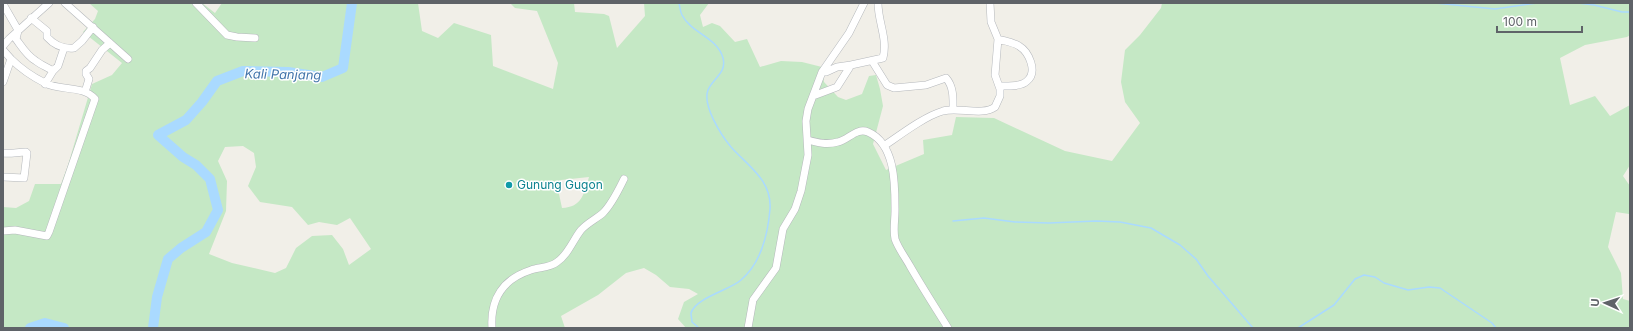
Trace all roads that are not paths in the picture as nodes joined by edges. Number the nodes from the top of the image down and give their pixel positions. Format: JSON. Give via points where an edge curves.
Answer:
{"nodes":[{"id":1,"x":49,"y":3,"type":"edge"},
{"id":2,"x":65,"y":3,"type":"edge"},
{"id":3,"x":196,"y":3,"type":"edge"},
{"id":4,"x":864,"y":3,"type":"edge"},
{"id":5,"x":878,"y":3,"type":"edge"},
{"id":6,"x":990,"y":3,"type":"edge"},
{"id":7,"x":3,"y":4,"type":"edge"},
{"id":8,"x":31,"y":18,"type":"junction"},
{"id":9,"x":93,"y":26,"type":"junction"},
{"id":10,"x":18,"y":30,"type":"junction"},
{"id":11,"x":255,"y":38,"type":"dead end"},
{"id":12,"x":998,"y":39,"type":"junction"},
{"id":13,"x":110,"y":43,"type":"junction"},
{"id":14,"x":3,"y":46,"type":"edge"},
{"id":15,"x":64,"y":48,"type":"junction"},
{"id":16,"x":3,"y":50,"type":"edge"},
{"id":17,"x":11,"y":59,"type":"junction"},
{"id":18,"x":128,"y":59,"type":"dead end"},
{"id":19,"x":872,"y":61,"type":"junction"},
{"id":20,"x":852,"y":65,"type":"junction"},
{"id":21,"x":53,"y":71,"type":"junction"},
{"id":22,"x":822,"y":72,"type":"junction"},
{"id":23,"x":3,"y":82,"type":"edge"},
{"id":24,"x":45,"y":84,"type":"junction"},
{"id":25,"x":999,"y":86,"type":"junction"},
{"id":26,"x":85,"y":92,"type":"junction"},
{"id":27,"x":813,"y":96,"type":"junction"},
{"id":28,"x":953,"y":110,"type":"junction"},
{"id":29,"x":808,"y":140,"type":"junction"},
{"id":30,"x":884,"y":146,"type":"junction"},
{"id":31,"x":3,"y":153,"type":"edge"},
{"id":32,"x":3,"y":177,"type":"edge"},
{"id":33,"x":624,"y":179,"type":"dead end"},
{"id":34,"x":3,"y":231,"type":"edge"},
{"id":35,"x":492,"y":328,"type":"edge"},
{"id":36,"x":748,"y":328,"type":"edge"},
{"id":37,"x":948,"y":328,"type":"edge"}],
"edges":[{"from":1,"to":8,"type":"street"},
{"from":2,"to":9,"type":"street"},
{"from":3,"to":11,"type":"street","via":[[227,35]]},
{"from":4,"to":22,"type":"street","via":[[854,25]]},
{"from":5,"to":19,"type":"street","via":[[885,44],[883,58]]},
{"from":6,"to":12,"type":"street","via":[[991,22]]},
{"from":7,"to":10,"type":"street"},
{"from":8,"to":10,"type":"street"},
{"from":8,"to":15,"type":"street","via":[[47,31],[50,40]]},
{"from":9,"to":13,"type":"street"},
{"from":9,"to":15,"type":"street","via":[[74,48]]},
{"from":10,"to":14,"type":"street"},
{"from":10,"to":21,"type":"street","via":[[16,39],[27,54]]},
{"from":12,"to":25,"type":"street","via":[[995,75]]},
{"from":12,"to":25,"type":"street","via":[[1020,47],[1030,58],[1032,67],[1025,83]]},
{"from":13,"to":18,"type":"street"},
{"from":13,"to":26,"type":"street","via":[[86,71],[89,80]]},
{"from":15,"to":21,"type":"street","via":[[58,66]]},
{"from":16,"to":17,"type":"street"},
{"from":17,"to":23,"type":"street"},
{"from":17,"to":24,"type":"street"},
{"from":19,"to":20,"type":"street"},
{"from":19,"to":28,"type":"street","via":[[887,85],[894,88],[926,85],[946,78],[952,88]]},
{"from":20,"to":22,"type":"street"},
{"from":20,"to":27,"type":"street","via":[[836,87]]},
{"from":21,"to":24,"type":"street"},
{"from":22,"to":27,"type":"street"},
{"from":24,"to":26,"type":"street"},
{"from":25,"to":28,"type":"street","via":[[1000,99],[994,108],[988,111]]},
{"from":26,"to":34,"type":"street","via":[[92,95],[95,101],[47,236],[15,230]]},
{"from":27,"to":29,"type":"street","via":[[806,121]]},
{"from":28,"to":30,"type":"street","via":[[935,114]]},
{"from":29,"to":30,"type":"street","via":[[823,144],[832,143],[866,131]]},
{"from":29,"to":36,"type":"street","via":[[807,164],[797,204],[783,229],[776,268],[753,300]]},
{"from":30,"to":37,"type":"street","via":[[890,158],[895,188],[895,238]]},
{"from":31,"to":32,"type":"street","via":[[27,154],[24,178]]},
{"from":33,"to":35,"type":"street","via":[[612,202],[581,230],[558,262],[521,274],[501,290],[492,307]]}]}
